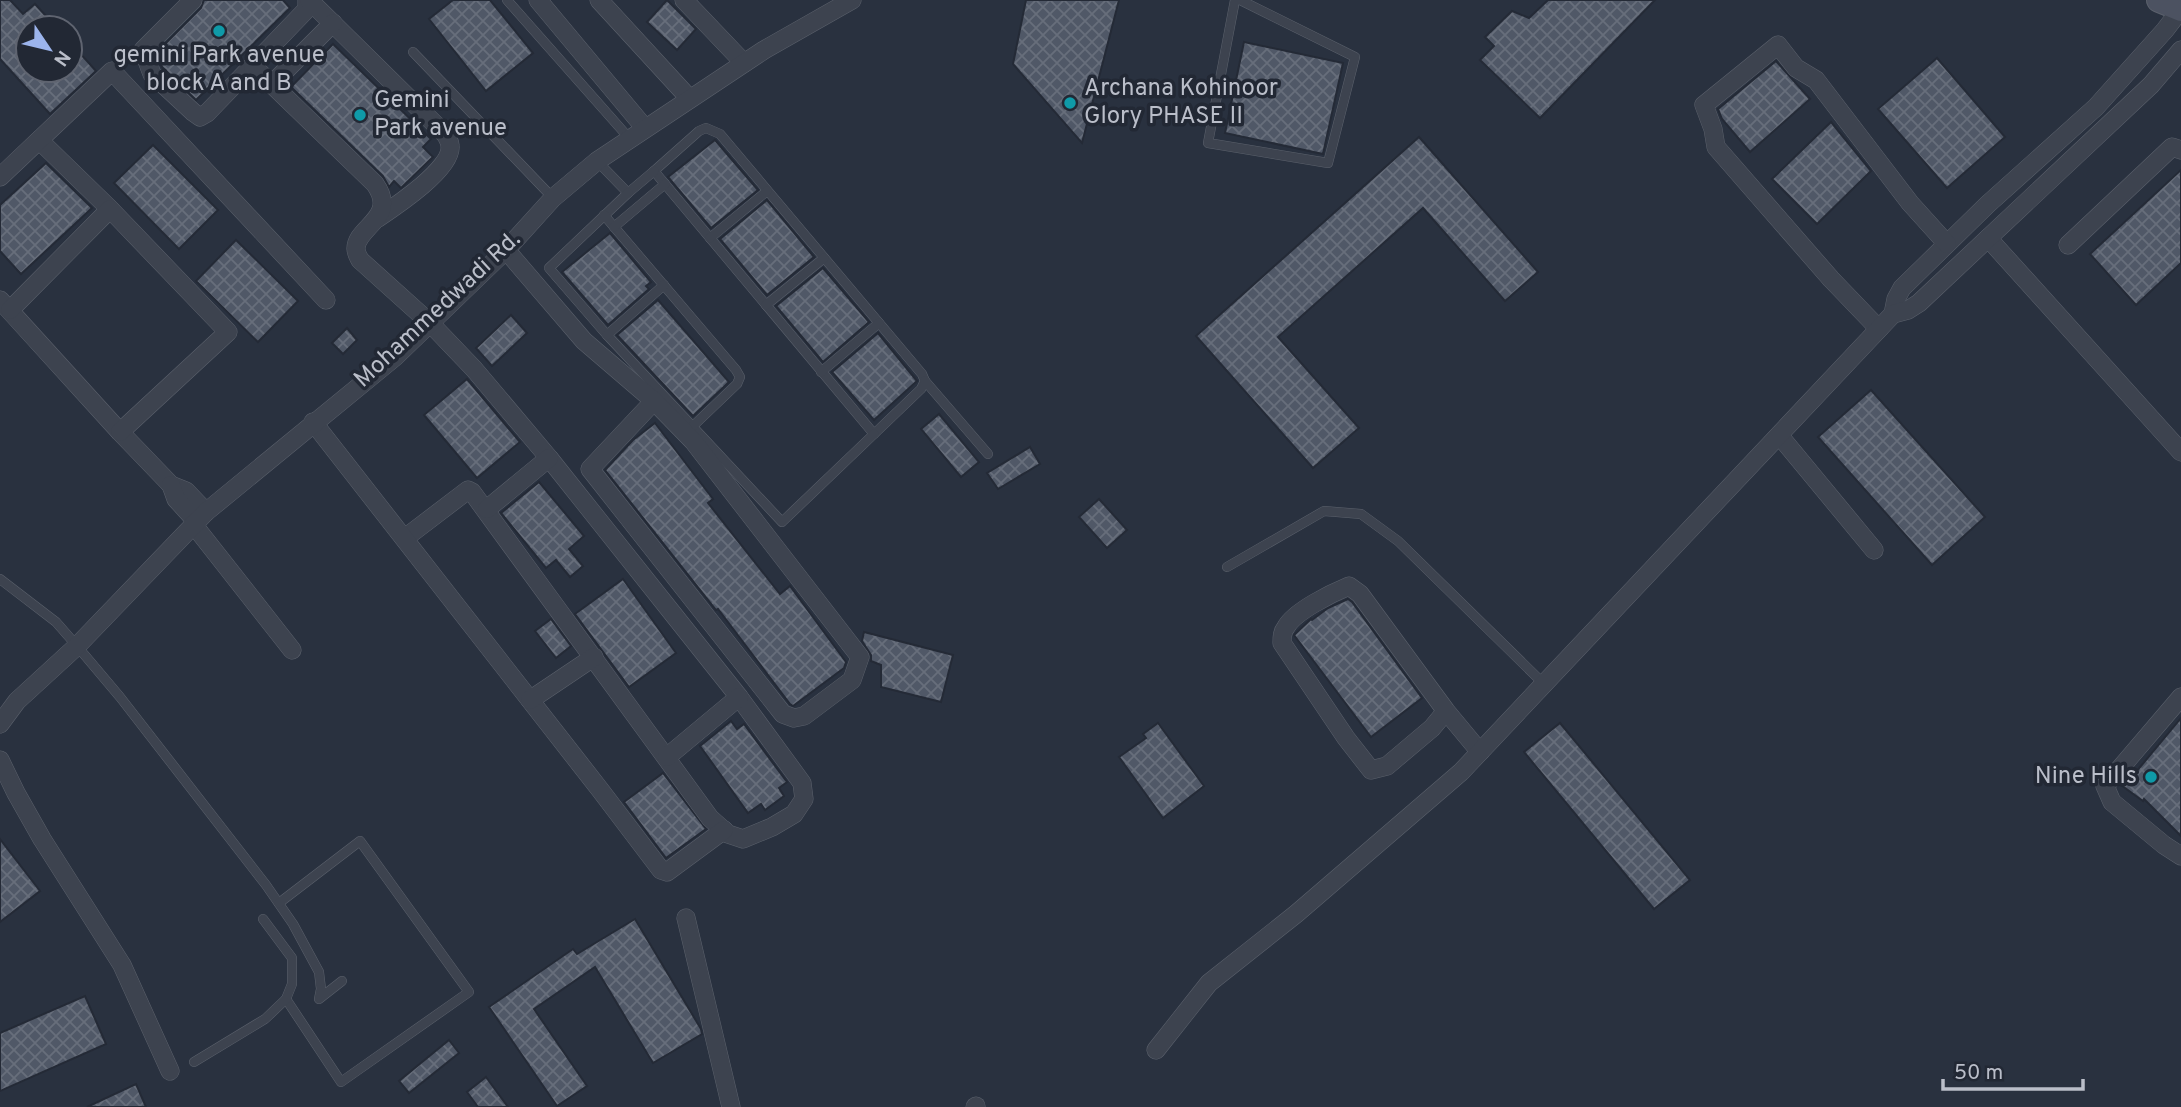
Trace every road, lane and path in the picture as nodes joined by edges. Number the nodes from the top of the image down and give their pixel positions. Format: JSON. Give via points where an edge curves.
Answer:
{"nodes":[{"id":1,"x":192,"y":0,"type":"edge"},
{"id":2,"x":308,"y":0,"type":"edge"},
{"id":3,"x":507,"y":0,"type":"edge"},
{"id":4,"x":538,"y":0,"type":"edge"},
{"id":5,"x":599,"y":0,"type":"edge"},
{"id":6,"x":684,"y":0,"type":"edge"},
{"id":7,"x":852,"y":0,"type":"edge"},
{"id":8,"x":1238,"y":0,"type":"edge"},
{"id":9,"x":2159,"y":0,"type":"edge"},
{"id":10,"x":2181,"y":9,"type":"edge"},
{"id":11,"x":333,"y":23,"type":"junction"},
{"id":12,"x":2181,"y":50,"type":"edge"},
{"id":13,"x":413,"y":52,"type":"dead end"},
{"id":14,"x":744,"y":63,"type":"junction"},
{"id":15,"x":253,"y":66,"type":"junction"},
{"id":16,"x":272,"y":84,"type":"junction"},
{"id":17,"x":689,"y":98,"type":"junction"},
{"id":18,"x":644,"y":128,"type":"junction"},
{"id":19,"x":629,"y":138,"type":"junction"},
{"id":20,"x":39,"y":140,"type":"junction"},
{"id":21,"x":2181,"y":150,"type":"edge"},
{"id":22,"x":597,"y":161,"type":"junction"},
{"id":23,"x":654,"y":171,"type":"junction"},
{"id":24,"x":0,"y":177,"type":"edge"},
{"id":25,"x":665,"y":184,"type":"junction"},
{"id":26,"x":768,"y":191,"type":"junction"},
{"id":27,"x":628,"y":193,"type":"junction"},
{"id":28,"x":553,"y":198,"type":"junction"},
{"id":29,"x":110,"y":209,"type":"junction"},
{"id":30,"x":604,"y":215,"type":"junction"},
{"id":31,"x":378,"y":218,"type":"junction"},
{"id":32,"x":614,"y":227,"type":"junction"},
{"id":33,"x":710,"y":238,"type":"junction"},
{"id":34,"x":1988,"y":238,"type":"junction"},
{"id":35,"x":1947,"y":243,"type":"junction"},
{"id":36,"x":2068,"y":245,"type":"dead end"},
{"id":37,"x":506,"y":250,"type":"junction"},
{"id":38,"x":824,"y":258,"type":"junction"},
{"id":39,"x":664,"y":285,"type":"junction"},
{"id":40,"x":326,"y":300,"type":"dead end"},
{"id":41,"x":5,"y":305,"type":"edge"},
{"id":42,"x":766,"y":305,"type":"junction"},
{"id":43,"x":1893,"y":314,"type":"junction"},
{"id":44,"x":430,"y":323,"type":"junction"},
{"id":45,"x":879,"y":323,"type":"junction"},
{"id":46,"x":1879,"y":329,"type":"junction"},
{"id":47,"x":607,"y":335,"type":"junction"},
{"id":48,"x":821,"y":372,"type":"junction"},
{"id":49,"x":925,"y":381,"type":"junction"},
{"id":50,"x":654,"y":401,"type":"junction"},
{"id":51,"x":313,"y":422,"type":"junction"},
{"id":52,"x":693,"y":426,"type":"junction"},
{"id":53,"x":120,"y":432,"type":"junction"},
{"id":54,"x":874,"y":434,"type":"junction"},
{"id":55,"x":1779,"y":435,"type":"junction"},
{"id":56,"x":2181,"y":452,"type":"edge"},
{"id":57,"x":988,"y":454,"type":"dead end"},
{"id":58,"x":549,"y":458,"type":"junction"},
{"id":59,"x":486,"y":509,"type":"junction"},
{"id":60,"x":198,"y":519,"type":"junction"},
{"id":61,"x":405,"y":538,"type":"junction"},
{"id":62,"x":1874,"y":550,"type":"dead end"},
{"id":63,"x":1227,"y":567,"type":"dead end"},
{"id":64,"x":0,"y":579,"type":"edge"},
{"id":65,"x":77,"y":646,"type":"junction"},
{"id":66,"x":292,"y":650,"type":"dead end"},
{"id":67,"x":594,"y":657,"type":"junction"},
{"id":68,"x":1544,"y":684,"type":"junction"},
{"id":69,"x":739,"y":697,"type":"junction"},
{"id":70,"x":530,"y":699,"type":"junction"},
{"id":71,"x":2178,"y":708,"type":"edge"},
{"id":72,"x":1446,"y":711,"type":"junction"},
{"id":73,"x":0,"y":724,"type":"edge"},
{"id":74,"x":1480,"y":752,"type":"junction"},
{"id":75,"x":667,"y":757,"type":"junction"},
{"id":76,"x":0,"y":760,"type":"edge"},
{"id":77,"x":724,"y":830,"type":"junction"},
{"id":78,"x":2181,"y":856,"type":"edge"},
{"id":79,"x":279,"y":903,"type":"junction"},
{"id":80,"x":686,"y":918,"type":"dead end"},
{"id":81,"x":263,"y":919,"type":"dead end"},
{"id":82,"x":342,"y":981,"type":"dead end"},
{"id":83,"x":286,"y":999,"type":"junction"},
{"id":84,"x":1156,"y":1050,"type":"dead end"},
{"id":85,"x":194,"y":1062,"type":"dead end"},
{"id":86,"x":170,"y":1071,"type":"dead end"},
{"id":87,"x":731,"y":1107,"type":"edge"}],
"edges":[{"from":1,"to":15,"type":"street","via":[[143,50],[152,74],[200,117]]},
{"from":2,"to":11,"type":"street"},
{"from":2,"to":15,"type":"street","via":[[307,9]]},
{"from":3,"to":19,"type":"lane"},
{"from":4,"to":18,"type":"street"},
{"from":5,"to":17,"type":"street"},
{"from":6,"to":14,"type":"street"},
{"from":7,"to":14,"type":"street","name":"Mohammedwadi Rd."},
{"from":8,"to":8,"type":"lane","via":[[1355,57],[1328,163],[1208,143]]},
{"from":9,"to":10,"type":"street"},
{"from":10,"to":35,"type":"street","via":[[2096,107]]},
{"from":11,"to":16,"type":"street"},
{"from":11,"to":31,"type":"street","via":[[446,135],[451,147],[446,161],[408,198]]},
{"from":12,"to":34,"type":"street","via":[[2151,85]]},
{"from":13,"to":28,"type":"lane"},
{"from":14,"to":17,"type":"street","name":"Mohammedwadi Rd."},
{"from":15,"to":16,"type":"street"},
{"from":16,"to":31,"type":"street","via":[[375,184],[382,201]]},
{"from":17,"to":18,"type":"street","name":"Mohammedwadi Rd."},
{"from":18,"to":19,"type":"street","name":"Mohammedwadi Rd."},
{"from":19,"to":22,"type":"street","name":"Mohammedwadi Rd."},
{"from":20,"to":24,"type":"street"},
{"from":20,"to":29,"type":"street"},
{"from":20,"to":40,"type":"street","via":[[112,71]]},
{"from":21,"to":36,"type":"street","via":[[2172,147]]},
{"from":22,"to":27,"type":"lane"},
{"from":22,"to":28,"type":"street","name":"Mohammedwadi Rd."},
{"from":23,"to":25,"type":"lane"},
{"from":23,"to":26,"type":"lane","via":[[706,128],[720,134]]},
{"from":23,"to":27,"type":"lane"},
{"from":25,"to":32,"type":"lane"},
{"from":25,"to":33,"type":"lane"},
{"from":26,"to":33,"type":"lane"},
{"from":26,"to":38,"type":"lane"},
{"from":27,"to":30,"type":"lane"},
{"from":28,"to":37,"type":"street","name":"Mohammedwadi Rd."},
{"from":29,"to":41,"type":"street"},
{"from":29,"to":53,"type":"street","via":[[229,332]]},
{"from":30,"to":32,"type":"lane"},
{"from":30,"to":47,"type":"lane","via":[[548,268]]},
{"from":31,"to":44,"type":"street","via":[[358,239],[360,260]]},
{"from":32,"to":39,"type":"lane"},
{"from":33,"to":42,"type":"lane"},
{"from":34,"to":43,"type":"street","via":[[1919,303]]},
{"from":34,"to":56,"type":"street"},
{"from":35,"to":43,"type":"street","via":[[1902,288]]},
{"from":35,"to":46,"type":"street","via":[[1910,203],[1816,80],[1796,68],[1778,46],[1704,105],[1716,147]]},
{"from":37,"to":44,"type":"street","name":"Mohammedwadi Rd."},
{"from":37,"to":50,"type":"street","via":[[584,341]]},
{"from":38,"to":42,"type":"lane"},
{"from":38,"to":45,"type":"lane"},
{"from":39,"to":47,"type":"lane"},
{"from":39,"to":52,"type":"lane","via":[[740,377]]},
{"from":41,"to":53,"type":"street"},
{"from":42,"to":48,"type":"lane"},
{"from":43,"to":46,"type":"street"},
{"from":44,"to":51,"type":"street","name":"Mohammedwadi Rd."},
{"from":44,"to":58,"type":"street"},
{"from":45,"to":48,"type":"lane"},
{"from":45,"to":49,"type":"lane"},
{"from":46,"to":55,"type":"street"},
{"from":47,"to":52,"type":"lane"},
{"from":48,"to":54,"type":"lane"},
{"from":49,"to":54,"type":"lane"},
{"from":49,"to":57,"type":"lane"},
{"from":50,"to":50,"type":"street","via":[[693,441],[860,657],[852,680],[804,716],[783,714],[590,469]]},
{"from":51,"to":60,"type":"street","name":"Mohammedwadi Rd."},
{"from":51,"to":61,"type":"street"},
{"from":52,"to":54,"type":"lane","via":[[782,522]]},
{"from":53,"to":60,"type":"street","via":[[171,485],[186,491]]},
{"from":55,"to":62,"type":"street"},
{"from":55,"to":68,"type":"street"},
{"from":58,"to":59,"type":"street"},
{"from":58,"to":69,"type":"street"},
{"from":59,"to":61,"type":"street","via":[[468,490]]},
{"from":59,"to":67,"type":"street"},
{"from":60,"to":65,"type":"street","name":"Mohammedwadi Rd."},
{"from":60,"to":66,"type":"street"},
{"from":61,"to":70,"type":"street"},
{"from":63,"to":68,"type":"lane","via":[[1324,511],[1361,514],[1398,541]]},
{"from":64,"to":65,"type":"lane","via":[[56,622]]},
{"from":65,"to":73,"type":"street","name":"Mohammedwadi Rd.","via":[[17,701]]},
{"from":65,"to":79,"type":"lane"},
{"from":67,"to":70,"type":"street"},
{"from":67,"to":75,"type":"street"},
{"from":68,"to":74,"type":"street"},
{"from":69,"to":75,"type":"street"},
{"from":69,"to":77,"type":"street","via":[[802,783],[804,799],[794,814],[743,839]]},
{"from":70,"to":77,"type":"street","via":[[660,870],[667,872]]},
{"from":71,"to":78,"type":"street","via":[[2105,786],[2112,802]]},
{"from":72,"to":72,"type":"street","via":[[1360,594],[1349,586],[1316,603],[1288,623],[1282,633],[1282,643],[1371,770],[1387,765],[1432,729]]},
{"from":72,"to":74,"type":"street"},
{"from":74,"to":84,"type":"street","via":[[1209,984]]},
{"from":75,"to":77,"type":"street","via":[[710,818]]},
{"from":76,"to":86,"type":"street","via":[[42,839],[122,965]]},
{"from":79,"to":82,"type":"lane","via":[[319,972],[319,999]]},
{"from":79,"to":83,"type":"lane","via":[[360,841],[469,992],[341,1082]]},
{"from":80,"to":87,"type":"street"},
{"from":81,"to":83,"type":"lane","via":[[292,958],[292,984]]},
{"from":83,"to":85,"type":"lane","via":[[265,1019]]}]}
